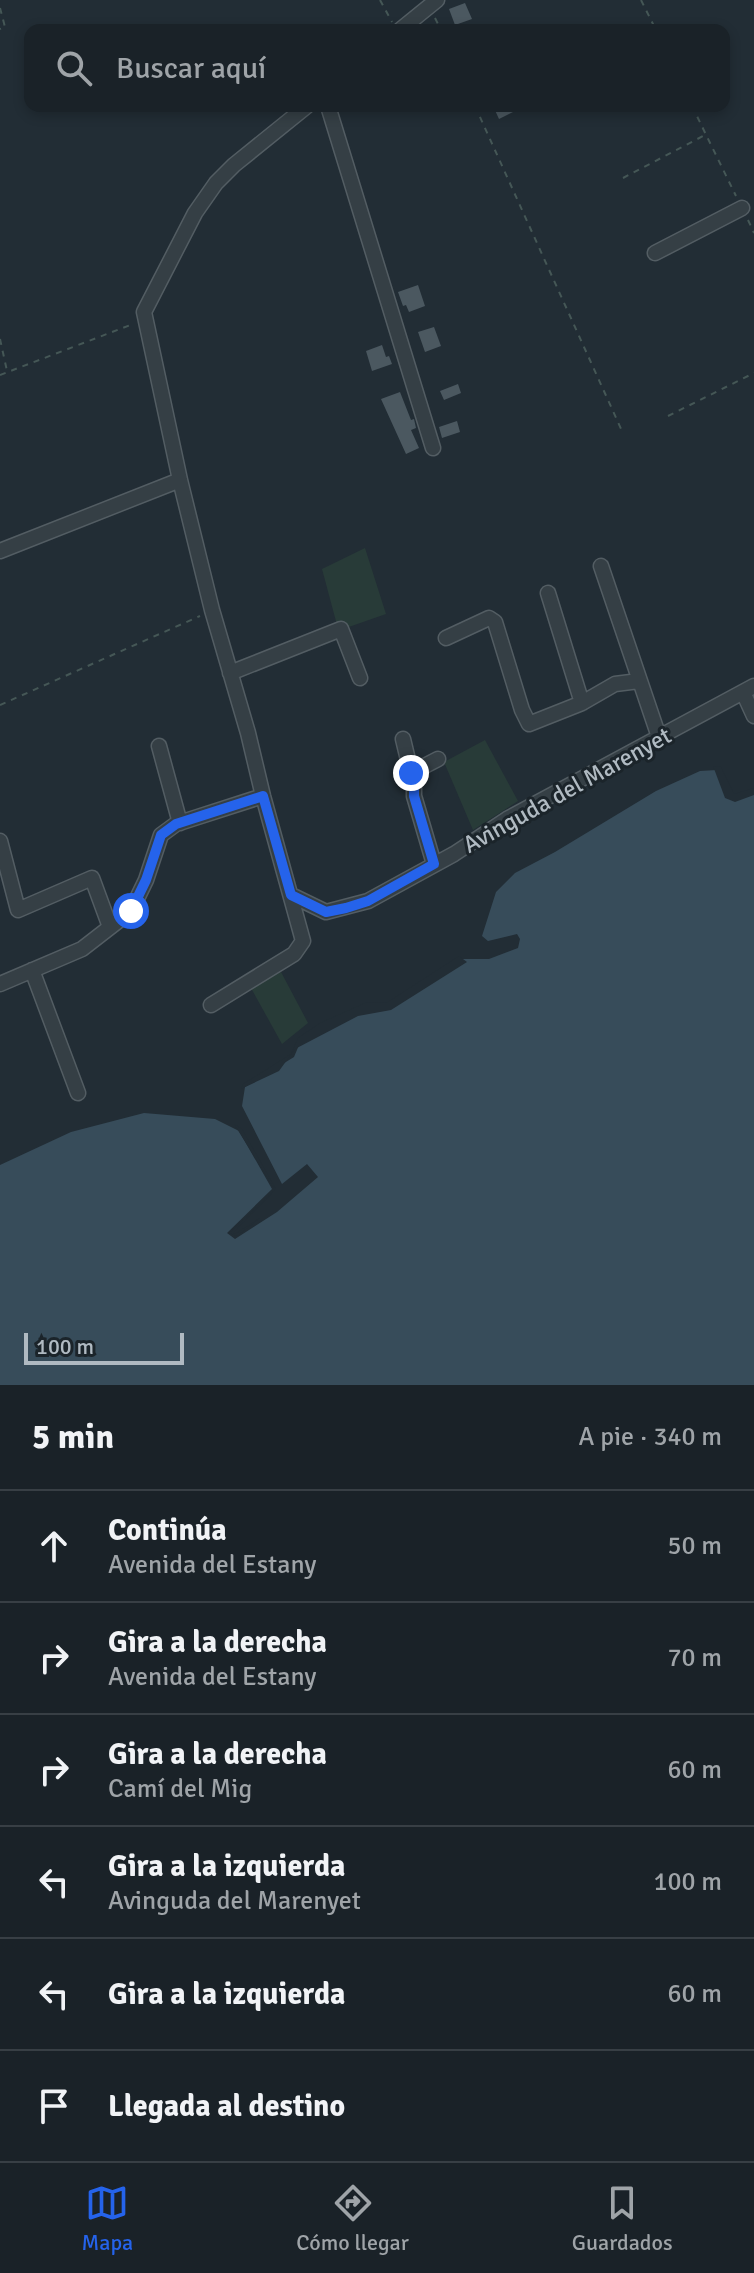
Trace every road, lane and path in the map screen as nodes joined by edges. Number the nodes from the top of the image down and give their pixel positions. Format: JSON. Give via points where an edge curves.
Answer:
{"nodes":[{"id":1,"x":380,"y":0,"type":"edge"},
{"id":2,"x":437,"y":0,"type":"edge"},
{"id":3,"x":641,"y":0,"type":"edge"},
{"id":4,"x":0,"y":8,"type":"edge"},
{"id":5,"x":394,"y":24,"type":"edge"},
{"id":6,"x":406,"y":24,"type":"edge"},
{"id":7,"x":653,"y":24,"type":"edge"},
{"id":8,"x":0,"y":29,"type":"edge"},
{"id":9,"x":300,"y":112,"type":"edge"},
{"id":10,"x":330,"y":112,"type":"edge"},
{"id":11,"x":478,"y":112,"type":"edge"},
{"id":12,"x":695,"y":112,"type":"edge"},
{"id":13,"x":706,"y":135,"type":"junction"},
{"id":14,"x":623,"y":178,"type":"dead end"},
{"id":15,"x":742,"y":208,"type":"junction"},
{"id":16,"x":754,"y":233,"type":"edge"},
{"id":17,"x":655,"y":253,"type":"dead end"},
{"id":18,"x":145,"y":319,"type":"junction"},
{"id":19,"x":0,"y":339,"type":"edge"},
{"id":20,"x":7,"y":372,"type":"junction"},
{"id":21,"x":754,"y":373,"type":"edge"},
{"id":22,"x":0,"y":375,"type":"edge"},
{"id":23,"x":668,"y":416,"type":"dead end"},
{"id":24,"x":622,"y":431,"type":"dead end"},
{"id":25,"x":433,"y":448,"type":"dead end"},
{"id":26,"x":180,"y":480,"type":"junction"},
{"id":27,"x":0,"y":551,"type":"edge"},
{"id":28,"x":601,"y":566,"type":"dead end"},
{"id":29,"x":548,"y":593,"type":"dead end"},
{"id":30,"x":212,"y":610,"type":"junction"},
{"id":31,"x":446,"y":638,"type":"dead end"},
{"id":32,"x":230,"y":673,"type":"junction"},
{"id":33,"x":360,"y":678,"type":"dead end"},
{"id":34,"x":639,"y":681,"type":"junction"},
{"id":35,"x":749,"y":689,"type":"edge"},
{"id":36,"x":582,"y":703,"type":"junction"},
{"id":37,"x":0,"y":705,"type":"edge"},
{"id":38,"x":754,"y":716,"type":"edge"},
{"id":39,"x":659,"y":737,"type":"junction"},
{"id":40,"x":403,"y":739,"type":"dead end"},
{"id":41,"x":159,"y":746,"type":"dead end"},
{"id":42,"x":438,"y":759,"type":"dead end"},
{"id":43,"x":411,"y":773,"type":"junction"},
{"id":44,"x":263,"y":796,"type":"junction"},
{"id":45,"x":180,"y":823,"type":"junction"},
{"id":46,"x":0,"y":841,"type":"edge"},
{"id":47,"x":434,"y":864,"type":"junction"},
{"id":48,"x":291,"y":895,"type":"junction"},
{"id":49,"x":110,"y":927,"type":"junction"},
{"id":50,"x":32,"y":970,"type":"junction"},
{"id":51,"x":0,"y":984,"type":"edge"},
{"id":52,"x":211,"y":1005,"type":"dead end"},
{"id":53,"x":78,"y":1093,"type":"dead end"}],
"edges":[{"from":1,"to":5,"type":"path"},
{"from":2,"to":6,"type":"street"},
{"from":3,"to":7,"type":"path"},
{"from":4,"to":8,"type":"path","via":[[5,27]]},
{"from":9,"to":18,"type":"street","via":[[216,183],[195,213]]},
{"from":10,"to":25,"type":"street"},
{"from":11,"to":24,"type":"path"},
{"from":12,"to":13,"type":"path"},
{"from":13,"to":14,"type":"path"},
{"from":13,"to":15,"type":"path"},
{"from":15,"to":16,"type":"path"},
{"from":15,"to":17,"type":"street"},
{"from":18,"to":20,"type":"path"},
{"from":18,"to":26,"type":"street"},
{"from":19,"to":20,"type":"path"},
{"from":20,"to":22,"type":"path"},
{"from":21,"to":23,"type":"path"},
{"from":26,"to":27,"type":"street"},
{"from":26,"to":30,"type":"street"},
{"from":28,"to":34,"type":"street"},
{"from":29,"to":36,"type":"street"},
{"from":30,"to":32,"type":"street"},
{"from":30,"to":37,"type":"path"},
{"from":31,"to":36,"type":"street","via":[[489,618],[495,622],[529,724]]},
{"from":32,"to":33,"type":"street","via":[[341,629]]},
{"from":32,"to":44,"type":"street"},
{"from":34,"to":36,"type":"street","via":[[615,684]]},
{"from":34,"to":39,"type":"street"},
{"from":35,"to":38,"type":"street"},
{"from":35,"to":39,"type":"street","name":"Avinguda del Marenyet"},
{"from":39,"to":47,"type":"street","name":"Avinguda del Marenyet"},
{"from":40,"to":43,"type":"street"},
{"from":41,"to":45,"type":"street"},
{"from":42,"to":43,"type":"street"},
{"from":43,"to":47,"type":"street"},
{"from":44,"to":45,"type":"street"},
{"from":44,"to":48,"type":"street"},
{"from":45,"to":49,"type":"street","via":[[161,835],[131,911]]},
{"from":46,"to":49,"type":"street","via":[[18,910],[92,878]]},
{"from":47,"to":48,"type":"street","name":"Avinguda del Marenyet","via":[[368,901],[326,912]]},
{"from":48,"to":52,"type":"street","via":[[303,941],[294,954]]},
{"from":49,"to":50,"type":"street","via":[[82,949]]},
{"from":50,"to":51,"type":"street"},
{"from":50,"to":53,"type":"street"}]}
